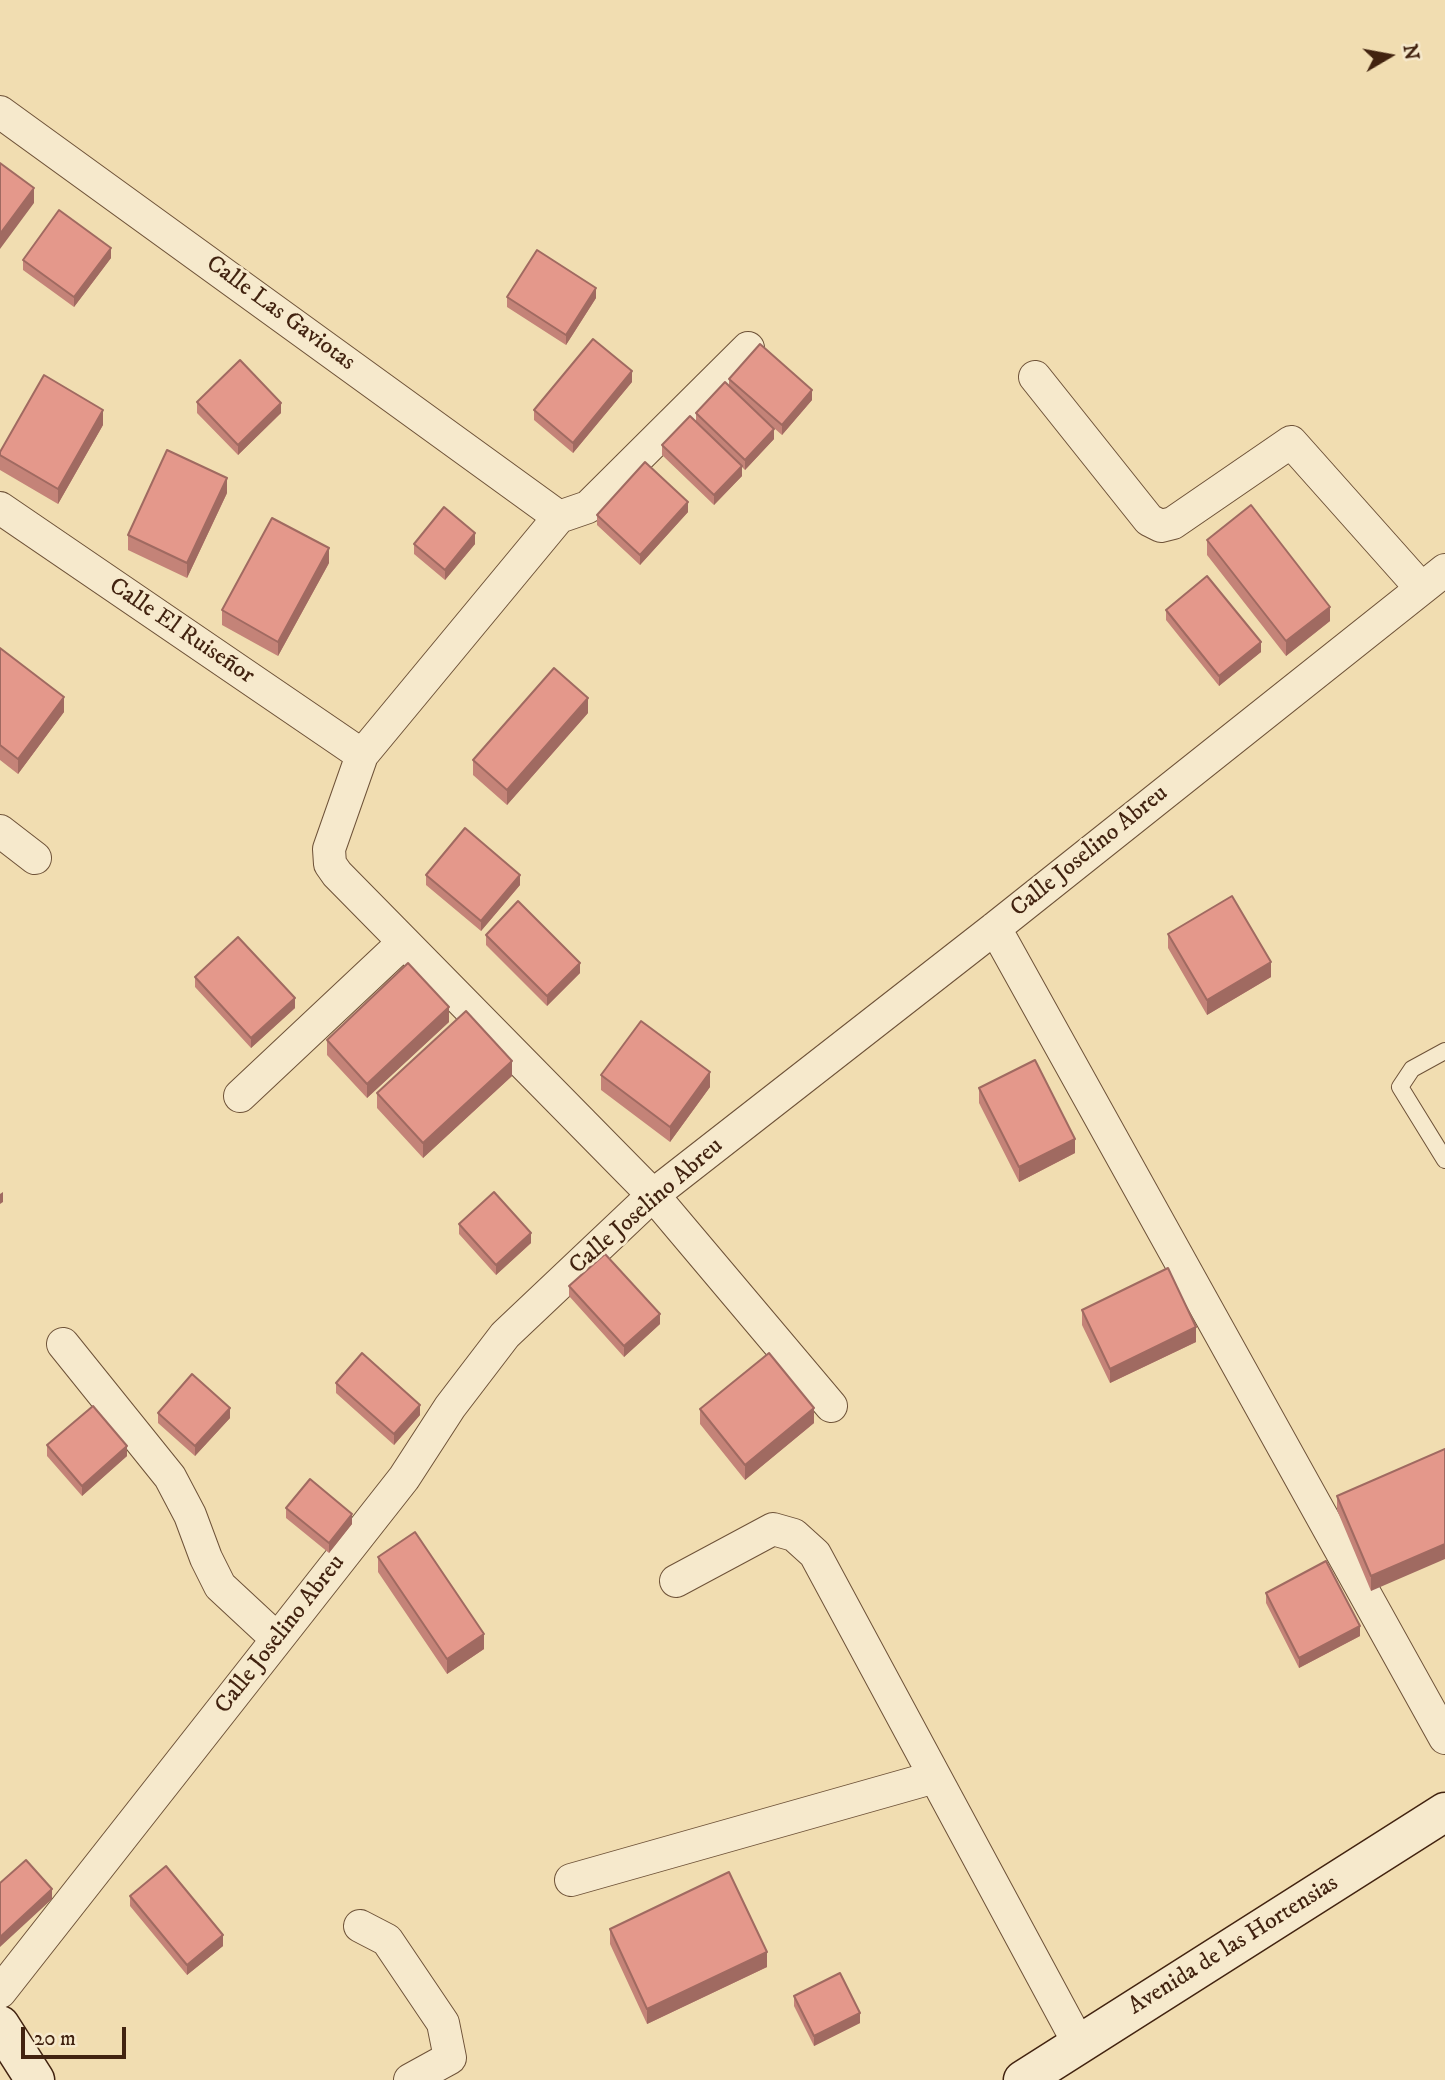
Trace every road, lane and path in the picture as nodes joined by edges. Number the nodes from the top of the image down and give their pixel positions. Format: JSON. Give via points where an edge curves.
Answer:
{"nodes":[{"id":1,"x":0,"y":112,"type":"edge"},
{"id":2,"x":748,"y":348,"type":"dead end"},
{"id":3,"x":1035,"y":377,"type":"dead end"},
{"id":4,"x":0,"y":508,"type":"edge"},
{"id":5,"x":559,"y":517,"type":"junction"},
{"id":6,"x":1433,"y":579,"type":"edge"},
{"id":7,"x":362,"y":755,"type":"junction"},
{"id":8,"x":0,"y":831,"type":"edge"},
{"id":9,"x":35,"y":858,"type":"dead end"},
{"id":10,"x":995,"y":928,"type":"junction"},
{"id":11,"x":404,"y":942,"type":"junction"},
{"id":12,"x":1445,"y":1051,"type":"edge"},
{"id":13,"x":240,"y":1096,"type":"dead end"},
{"id":14,"x":1445,"y":1160,"type":"edge"},
{"id":15,"x":653,"y":1195,"type":"junction"},
{"id":16,"x":63,"y":1344,"type":"dead end"},
{"id":17,"x":831,"y":1406,"type":"dead end"},
{"id":18,"x":676,"y":1581,"type":"dead end"},
{"id":19,"x":278,"y":1639,"type":"junction"},
{"id":20,"x":1445,"y":1738,"type":"edge"},
{"id":21,"x":935,"y":1777,"type":"junction"},
{"id":22,"x":1445,"y":1812,"type":"edge"},
{"id":23,"x":571,"y":1880,"type":"dead end"},
{"id":24,"x":360,"y":1926,"type":"dead end"},
{"id":25,"x":0,"y":1992,"type":"edge"},
{"id":26,"x":0,"y":2025,"type":"edge"},
{"id":27,"x":1079,"y":2044,"type":"junction"},
{"id":28,"x":35,"y":2080,"type":"edge"},
{"id":29,"x":410,"y":2080,"type":"edge"},
{"id":30,"x":1023,"y":2080,"type":"edge"}],
"edges":[{"from":1,"to":5,"type":"street","name":"Calle Las Gaviotas"},
{"from":2,"to":5,"type":"street","via":[[589,507]]},
{"from":3,"to":6,"type":"street","via":[[1149,520],[1161,526],[1172,523],[1291,442]]},
{"from":4,"to":7,"type":"street","name":"Calle El Ruiseñor"},
{"from":5,"to":7,"type":"street"},
{"from":6,"to":10,"type":"street","name":"Calle Joselino Abreu"},
{"from":7,"to":11,"type":"street","via":[[329,849],[330,864]]},
{"from":8,"to":9,"type":"street"},
{"from":10,"to":15,"type":"street","name":"Calle Joselino Abreu"},
{"from":10,"to":20,"type":"street"},
{"from":11,"to":13,"type":"street"},
{"from":11,"to":15,"type":"street"},
{"from":12,"to":14,"type":"lane","via":[[1412,1069],[1400,1087]]},
{"from":15,"to":17,"type":"street"},
{"from":15,"to":19,"type":"street","name":"Calle Joselino Abreu","via":[[505,1335],[404,1478]]},
{"from":16,"to":19,"type":"street","via":[[170,1477],[220,1586]]},
{"from":18,"to":21,"type":"street","via":[[773,1529],[794,1535],[815,1554]]},
{"from":19,"to":25,"type":"street","name":"Calle Joselino Abreu"},
{"from":21,"to":23,"type":"street"},
{"from":21,"to":27,"type":"street"},
{"from":22,"to":27,"type":"main road","name":"Avenida de las Hortensias"},
{"from":24,"to":29,"type":"street","via":[[387,1940],[443,2023],[450,2058]]},
{"from":26,"to":28,"type":"main road"},
{"from":27,"to":30,"type":"main road","name":"Avenida de las Hortensias"}]}
